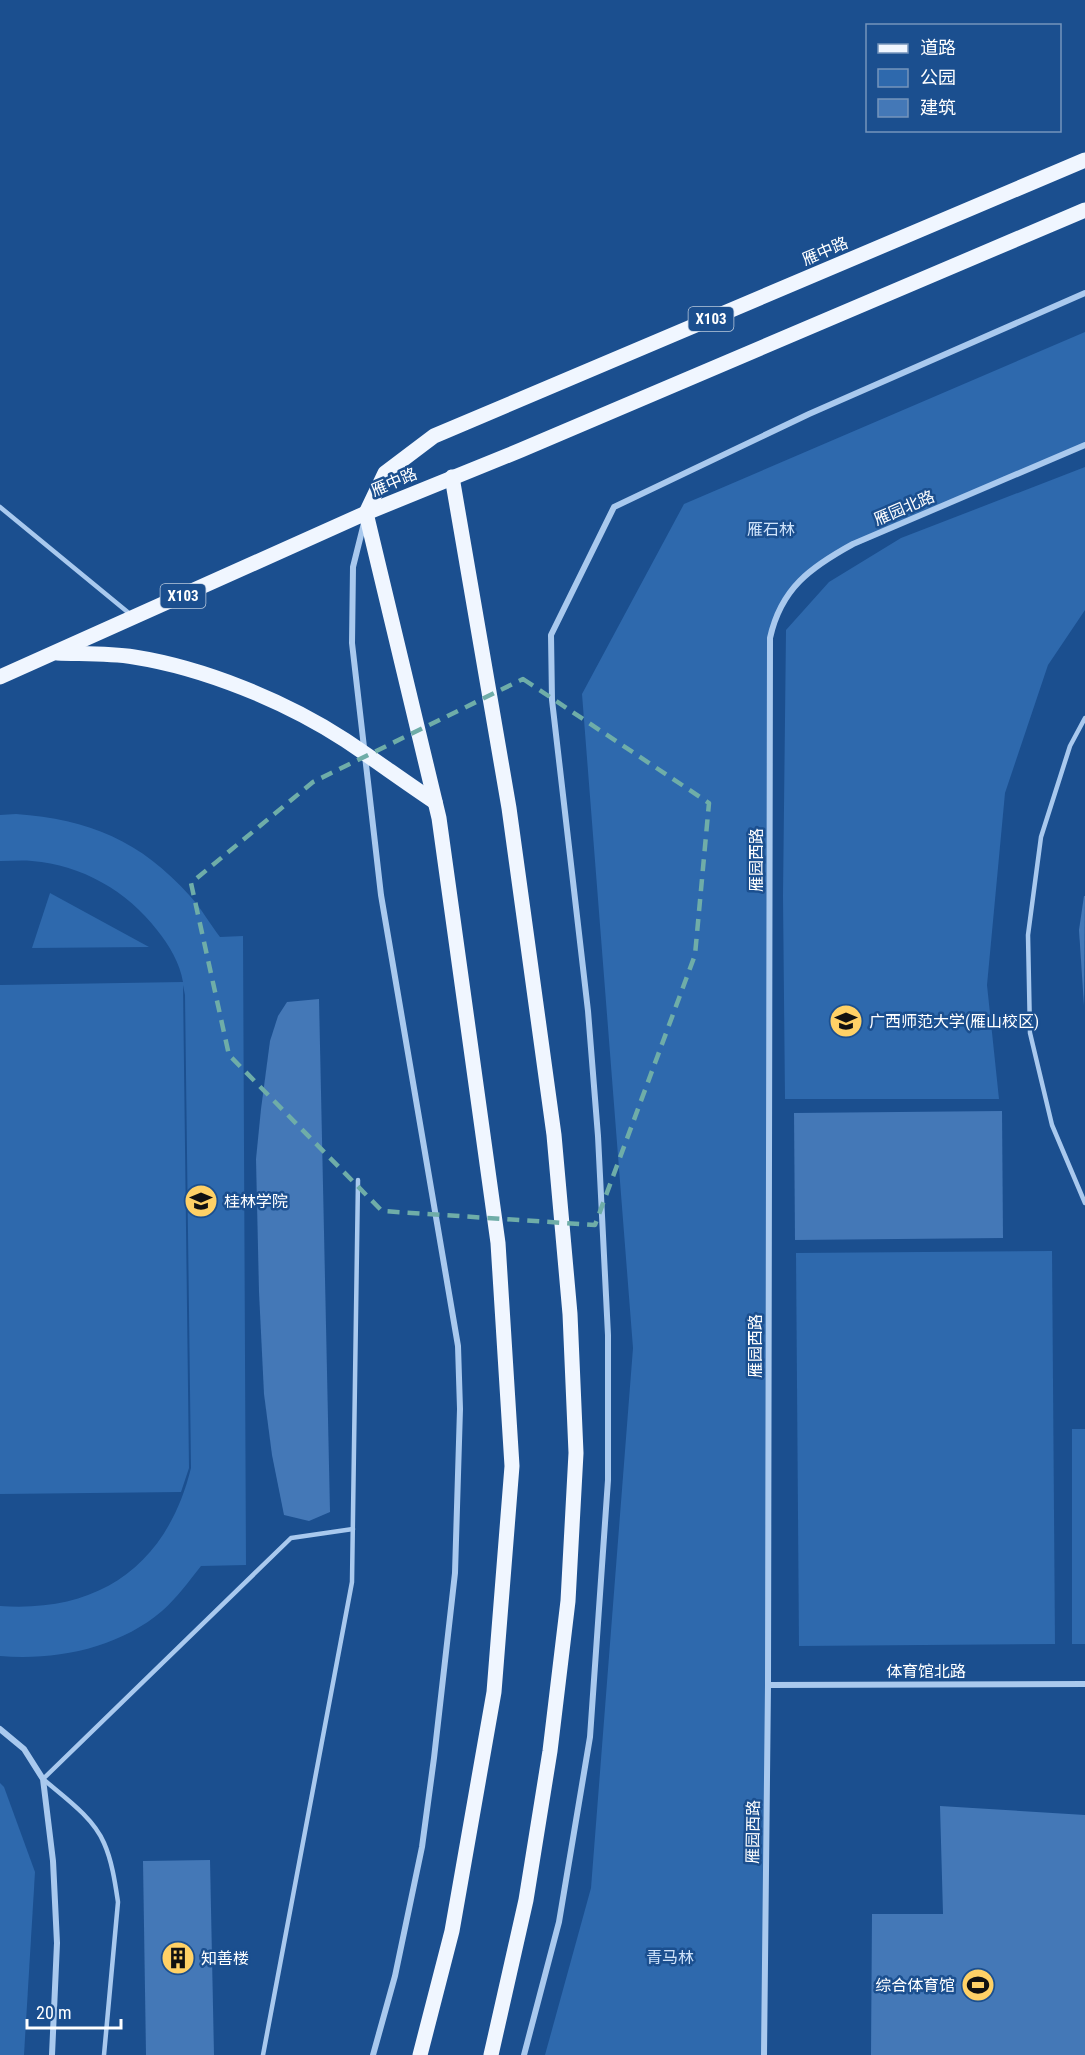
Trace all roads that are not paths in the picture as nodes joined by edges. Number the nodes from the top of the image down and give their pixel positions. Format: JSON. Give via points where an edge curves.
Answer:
{"nodes":[{"id":1,"x":1085,"y":160,"type":"edge"},
{"id":2,"x":1085,"y":210,"type":"edge"},
{"id":3,"x":1085,"y":293,"type":"edge"},
{"id":4,"x":1085,"y":445,"type":"edge"},
{"id":5,"x":452,"y":477,"type":"junction"},
{"id":6,"x":0,"y":507,"type":"edge"},
{"id":7,"x":366,"y":513,"type":"junction"},
{"id":8,"x":134,"y":618,"type":"junction"},
{"id":9,"x":770,"y":638,"type":"joint"},
{"id":10,"x":54,"y":652,"type":"junction"},
{"id":11,"x":0,"y":677,"type":"edge"},
{"id":12,"x":1085,"y":718,"type":"edge"},
{"id":13,"x":364,"y":754,"type":"junction"},
{"id":14,"x":435,"y":802,"type":"junction"},
{"id":15,"x":358,"y":1180,"type":"dead end"},
{"id":16,"x":1085,"y":1203,"type":"edge"},
{"id":17,"x":352,"y":1529,"type":"junction"},
{"id":18,"x":1085,"y":1684,"type":"edge"},
{"id":19,"x":768,"y":1685,"type":"junction"},
{"id":20,"x":0,"y":1729,"type":"edge"},
{"id":21,"x":44,"y":1779,"type":"junction"},
{"id":22,"x":52,"y":2055,"type":"edge"},
{"id":23,"x":104,"y":2055,"type":"edge"},
{"id":24,"x":263,"y":2055,"type":"edge"},
{"id":25,"x":373,"y":2055,"type":"edge"},
{"id":26,"x":420,"y":2055,"type":"edge"},
{"id":27,"x":491,"y":2055,"type":"edge"},
{"id":28,"x":524,"y":2055,"type":"edge"},
{"id":29,"x":764,"y":2055,"type":"edge"}],
"edges":[{"from":1,"to":7,"type":"main road","name":"雁中路","number":"X103","via":[[434,436],[385,473]]},
{"from":2,"to":5,"type":"main road","name":"雁中路","number":"X103"},
{"from":3,"to":28,"type":"street","via":[[809,414],[614,507],[550,634],[552,700],[588,1011],[598,1136],[608,1335],[608,1480],[590,1737],[559,1922]]},
{"from":4,"to":9,"type":"street","name":"雁园北路","via":[[826,559],[796,584],[783,601]]},
{"from":5,"to":7,"type":"main road","name":"雁中路","number":"X103"},
{"from":5,"to":27,"type":"main road","via":[[509,808],[554,1135],[570,1314],[576,1452],[568,1601],[550,1751],[526,1900]]},
{"from":6,"to":8,"type":"lane"},
{"from":7,"to":8,"type":"main road","number":"X103"},
{"from":7,"to":13,"type":"street","via":[[353,567],[352,591],[352,644]]},
{"from":7,"to":14,"type":"main road"},
{"from":8,"to":10,"type":"main road","number":"X103"},
{"from":9,"to":19,"type":"street","name":"雁园西路"},
{"from":10,"to":11,"type":"main road","number":"X103"},
{"from":10,"to":13,"type":"main road","via":[[132,657],[234,684],[309,719]]},
{"from":12,"to":16,"type":"lane","via":[[1070,746],[1041,837],[1028,935],[1030,1033],[1052,1125]]},
{"from":13,"to":14,"type":"main road"},
{"from":13,"to":25,"type":"street","via":[[381,895],[458,1346],[460,1409],[455,1573],[433,1769],[422,1847],[395,1976]]},
{"from":14,"to":26,"type":"main road","via":[[498,1243],[512,1466],[494,1692],[453,1931]]},
{"from":15,"to":17,"type":"lane"},
{"from":17,"to":21,"type":"lane","via":[[291,1538]]},
{"from":17,"to":24,"type":"lane","via":[[352,1582]]},
{"from":18,"to":19,"type":"street","name":"体育馆北路"},
{"from":19,"to":29,"type":"street","name":"雁园西路"},
{"from":20,"to":21,"type":"street","via":[[24,1749]]},
{"from":21,"to":22,"type":"street","via":[[57,1943]]},
{"from":21,"to":23,"type":"lane","via":[[98,1832],[114,1876],[118,1902]]}]}
